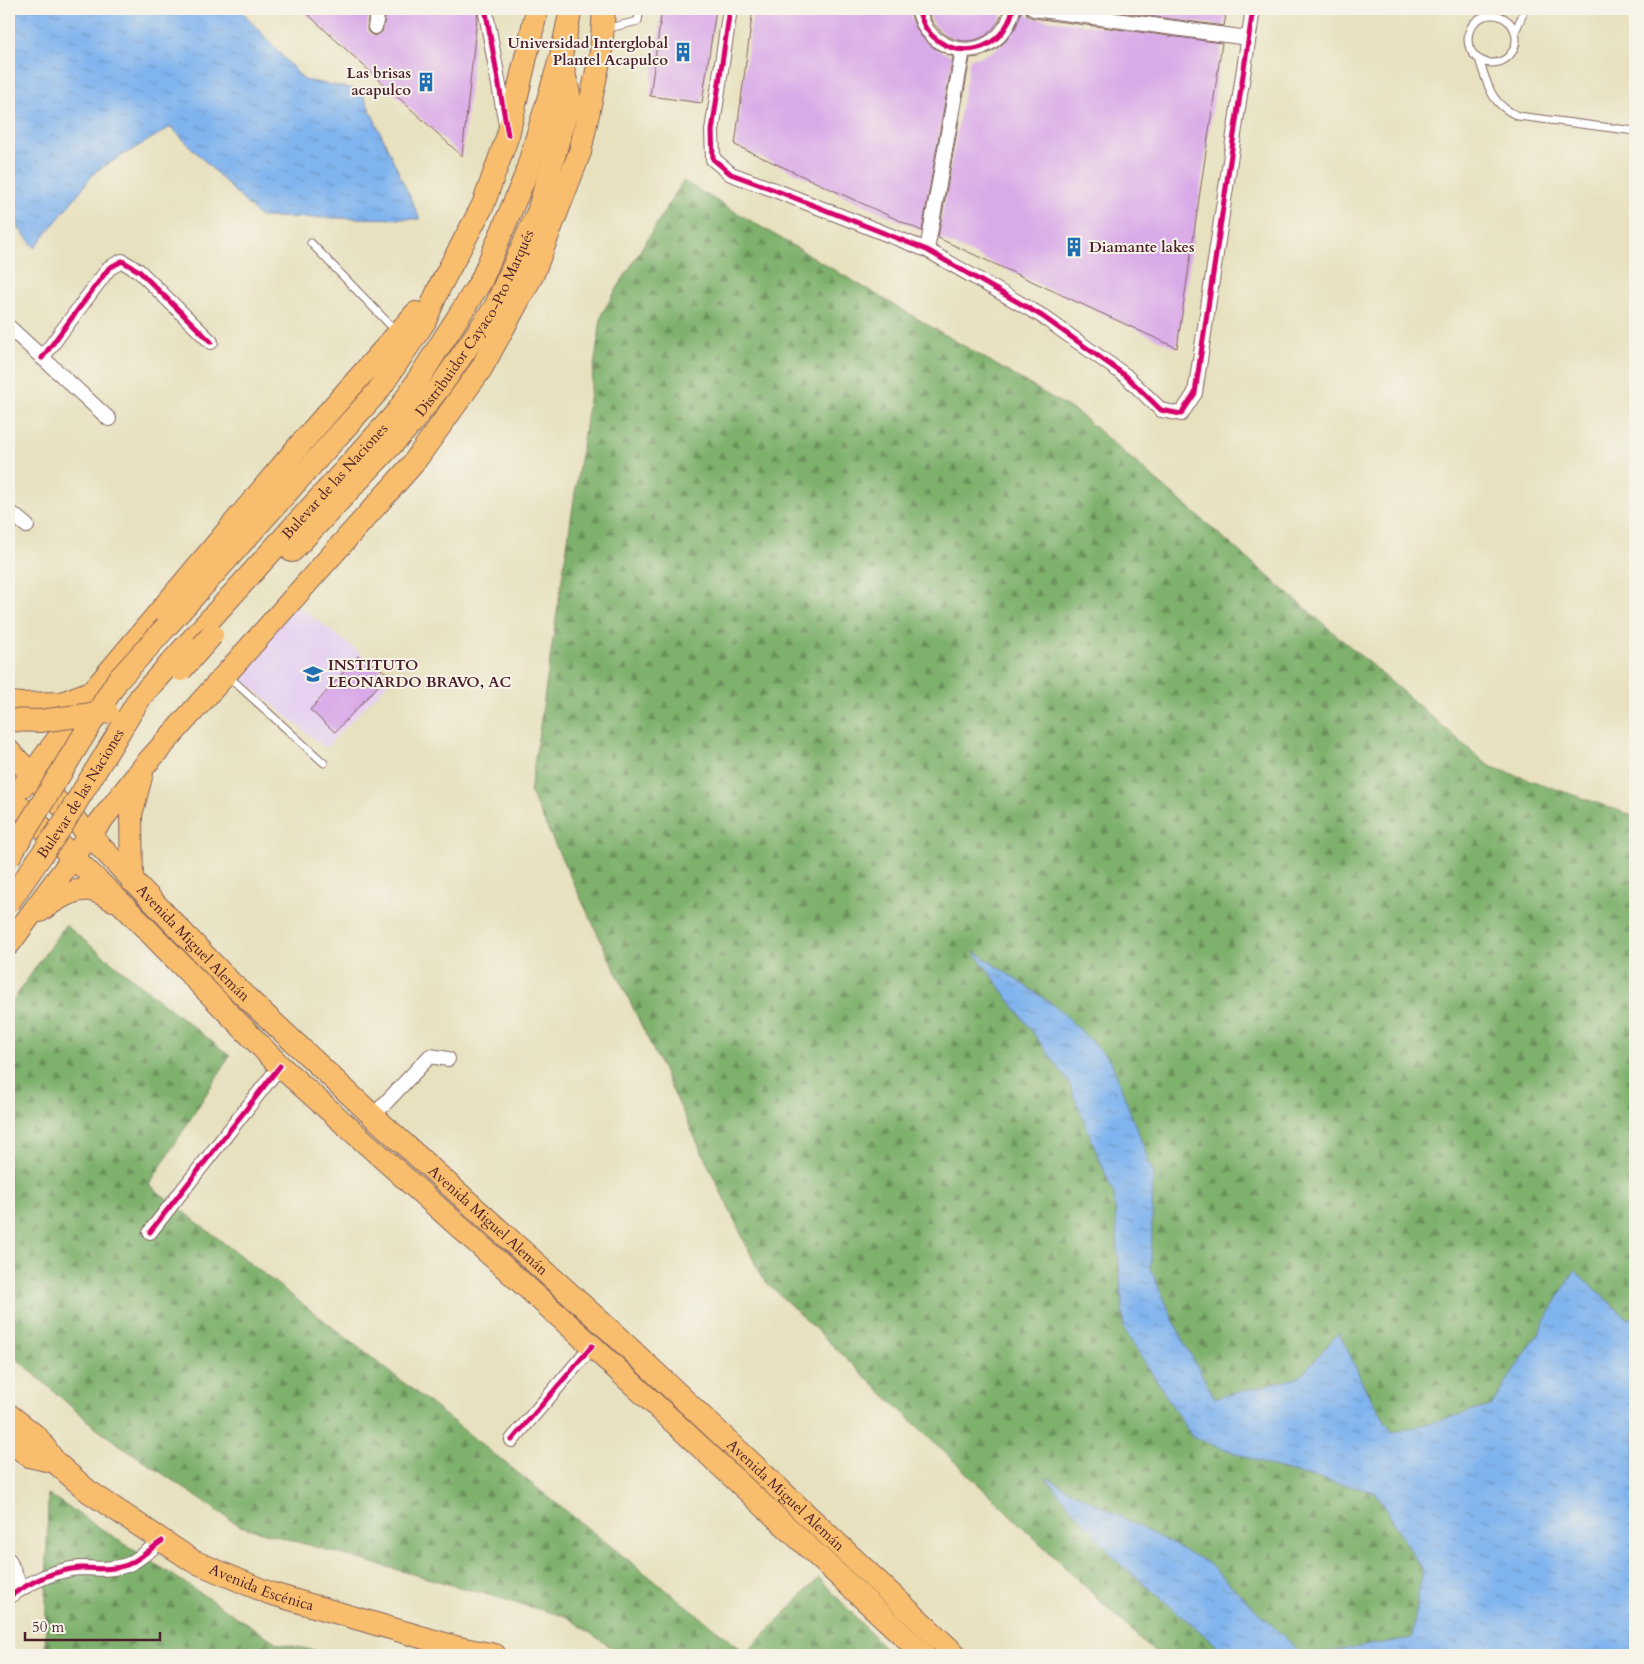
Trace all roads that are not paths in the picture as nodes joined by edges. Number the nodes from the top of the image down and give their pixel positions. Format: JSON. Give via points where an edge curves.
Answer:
{"nodes":[{"id":1,"x":378,"y":9,"type":"edge"},
{"id":2,"x":487,"y":9,"type":"edge"},
{"id":3,"x":537,"y":9,"type":"edge"},
{"id":4,"x":571,"y":9,"type":"edge"},
{"id":5,"x":640,"y":9,"type":"edge"},
{"id":6,"x":730,"y":9,"type":"edge"},
{"id":7,"x":918,"y":9,"type":"edge"},
{"id":8,"x":1013,"y":9,"type":"edge"},
{"id":9,"x":1034,"y":9,"type":"edge"},
{"id":10,"x":1253,"y":9,"type":"edge"},
{"id":11,"x":1501,"y":9,"type":"edge"},
{"id":12,"x":1525,"y":9,"type":"edge"},
{"id":13,"x":1497,"y":16,"type":"junction"},
{"id":14,"x":603,"y":19,"type":"edge"},
{"id":15,"x":375,"y":26,"type":"dead end"},
{"id":16,"x":1514,"y":32,"type":"junction"},
{"id":17,"x":1248,"y":38,"type":"junction"},
{"id":18,"x":962,"y":50,"type":"junction"},
{"id":19,"x":561,"y":56,"type":"junction"},
{"id":20,"x":1479,"y":59,"type":"junction"},
{"id":21,"x":1635,"y":132,"type":"edge"},
{"id":22,"x":508,"y":135,"type":"junction"},
{"id":23,"x":311,"y":243,"type":"dead end"},
{"id":24,"x":927,"y":250,"type":"junction"},
{"id":25,"x":440,"y":286,"type":"junction"},
{"id":26,"x":9,"y":327,"type":"edge"},
{"id":27,"x":398,"y":334,"type":"junction"},
{"id":28,"x":211,"y":342,"type":"dead end"},
{"id":29,"x":42,"y":358,"type":"junction"},
{"id":30,"x":109,"y":419,"type":"dead end"},
{"id":31,"x":9,"y":511,"type":"edge"},
{"id":32,"x":27,"y":526,"type":"dead end"},
{"id":33,"x":226,"y":674,"type":"junction"},
{"id":34,"x":92,"y":691,"type":"junction"},
{"id":35,"x":9,"y":702,"type":"edge"},
{"id":36,"x":9,"y":720,"type":"edge"},
{"id":37,"x":9,"y":751,"type":"edge"},
{"id":38,"x":324,"y":763,"type":"dead end"},
{"id":39,"x":145,"y":764,"type":"junction"},
{"id":40,"x":32,"y":775,"type":"junction"},
{"id":41,"x":10,"y":800,"type":"edge"},
{"id":42,"x":89,"y":836,"type":"junction"},
{"id":43,"x":9,"y":857,"type":"edge"},
{"id":44,"x":74,"y":858,"type":"junction"},
{"id":45,"x":132,"y":881,"type":"junction"},
{"id":46,"x":9,"y":902,"type":"edge"},
{"id":47,"x":123,"y":905,"type":"junction"},
{"id":48,"x":27,"y":920,"type":"junction"},
{"id":49,"x":9,"y":944,"type":"edge"},
{"id":50,"x":448,"y":1059,"type":"dead end"},
{"id":51,"x":280,"y":1066,"type":"junction"},
{"id":52,"x":372,"y":1116,"type":"junction"},
{"id":53,"x":150,"y":1232,"type":"dead end"},
{"id":54,"x":592,"y":1346,"type":"junction"},
{"id":55,"x":9,"y":1415,"type":"edge"},
{"id":56,"x":9,"y":1440,"type":"edge"},
{"id":57,"x":512,"y":1440,"type":"dead end"},
{"id":58,"x":55,"y":1462,"type":"junction"},
{"id":59,"x":162,"y":1540,"type":"junction"},
{"id":60,"x":9,"y":1560,"type":"edge"},
{"id":61,"x":21,"y":1588,"type":"junction"},
{"id":62,"x":9,"y":1597,"type":"edge"},
{"id":63,"x":495,"y":1655,"type":"edge"},
{"id":64,"x":924,"y":1655,"type":"edge"},
{"id":65,"x":956,"y":1655,"type":"edge"}],
"edges":[{"from":1,"to":15,"type":"street"},
{"from":2,"to":22,"type":"street"},
{"from":3,"to":22,"type":"main road","name":"Bulevar de las Naciones"},
{"from":4,"to":19,"type":"main road","name":"Bulevar de las Naciones"},
{"from":5,"to":14,"type":"lane","via":[[638,21]]},
{"from":6,"to":24,"type":"street","via":[[712,131],[714,159],[731,174]]},
{"from":7,"to":18,"type":"street","via":[[926,29],[942,44]]},
{"from":8,"to":18,"type":"street","via":[[1008,24],[997,38],[987,45]]},
{"from":9,"to":17,"type":"street"},
{"from":10,"to":17,"type":"street"},
{"from":11,"to":13,"type":"lane"},
{"from":12,"to":16,"type":"lane"},
{"from":13,"to":16,"type":"lane","via":[[1505,19]]},
{"from":13,"to":20,"type":"lane","via":[[1481,18],[1470,29],[1469,46]]},
{"from":14,"to":33,"type":"main road","via":[[601,52],[580,152],[533,274],[481,369],[412,465]]},
{"from":16,"to":20,"type":"lane","via":[[1515,40],[1509,55],[1494,62]]},
{"from":17,"to":24,"type":"street","via":[[1196,393],[1181,414],[1161,410],[1126,376],[1042,316]]},
{"from":18,"to":24,"type":"street"},
{"from":19,"to":36,"type":"main road","name":"Distribuidor Cayaco-Pto Marqués","bridge":true,"via":[[570,99],[538,212],[494,307],[411,424],[178,673],[128,708],[40,721]]},
{"from":19,"to":46,"type":"main road","name":"Bulevar de las Naciones","bridge":true,"via":[[525,177],[481,281],[398,411],[141,696],[63,824]]},
{"from":20,"to":21,"type":"lane","via":[[1493,97],[1506,111],[1518,116]]},
{"from":22,"to":25,"type":"main road","name":"Bulevar de las Naciones","via":[[483,205]]},
{"from":23,"to":27,"type":"lane"},
{"from":25,"to":27,"type":"main road"},
{"from":25,"to":43,"type":"main road","name":"Bulevar de las Naciones","bridge":true,"via":[[425,321],[378,391],[117,681]]},
{"from":26,"to":29,"type":"street"},
{"from":27,"to":34,"type":"main road"},
{"from":28,"to":29,"type":"street","via":[[139,271],[122,261],[109,268]]},
{"from":29,"to":30,"type":"street"},
{"from":31,"to":32,"type":"street"},
{"from":33,"to":38,"type":"lane"},
{"from":33,"to":39,"type":"main road"},
{"from":34,"to":35,"type":"main road","via":[[62,702]]},
{"from":34,"to":40,"type":"main road"},
{"from":37,"to":40,"type":"main road","name":"Avenida Miguel Alemán"},
{"from":39,"to":42,"type":"main road"},
{"from":39,"to":45,"type":"main road","via":[[131,815]]},
{"from":40,"to":41,"type":"main road"},
{"from":40,"to":42,"type":"main road","name":"Avenida Miguel Alemán"},
{"from":41,"to":44,"type":"main road","name":"Avenida Miguel Alemán"},
{"from":42,"to":44,"type":"main road"},
{"from":42,"to":45,"type":"main road","name":"Avenida Miguel Alemán"},
{"from":44,"to":47,"type":"main road","name":"Avenida Miguel Alemán"},
{"from":44,"to":48,"type":"main road"},
{"from":45,"to":52,"type":"main road","name":"Avenida Miguel Alemán","via":[[232,984]]},
{"from":47,"to":48,"type":"main road","via":[[94,890],[80,890],[57,899]]},
{"from":47,"to":51,"type":"main road","name":"Avenida Miguel Alemán"},
{"from":48,"to":49,"type":"main road"},
{"from":50,"to":52,"type":"street","via":[[430,1056]]},
{"from":51,"to":53,"type":"street"},
{"from":51,"to":54,"type":"main road","name":"Avenida Miguel Alemán"},
{"from":52,"to":65,"type":"main road","name":"Avenida Miguel Alemán","via":[[613,1333]]},
{"from":54,"to":57,"type":"street"},
{"from":54,"to":64,"type":"main road","name":"Avenida Miguel Alemán"},
{"from":55,"to":58,"type":"main road","via":[[37,1436]]},
{"from":56,"to":58,"type":"main road","via":[[29,1456]]},
{"from":58,"to":59,"type":"main road","name":"Avenida Escénica","via":[[88,1490]]},
{"from":59,"to":61,"type":"street","via":[[128,1564],[108,1570],[80,1568],[53,1573]]},
{"from":59,"to":63,"type":"main road","name":"Avenida Escénica","via":[[194,1561],[269,1594],[459,1648]]},
{"from":60,"to":61,"type":"street"},
{"from":61,"to":62,"type":"street"}]}
